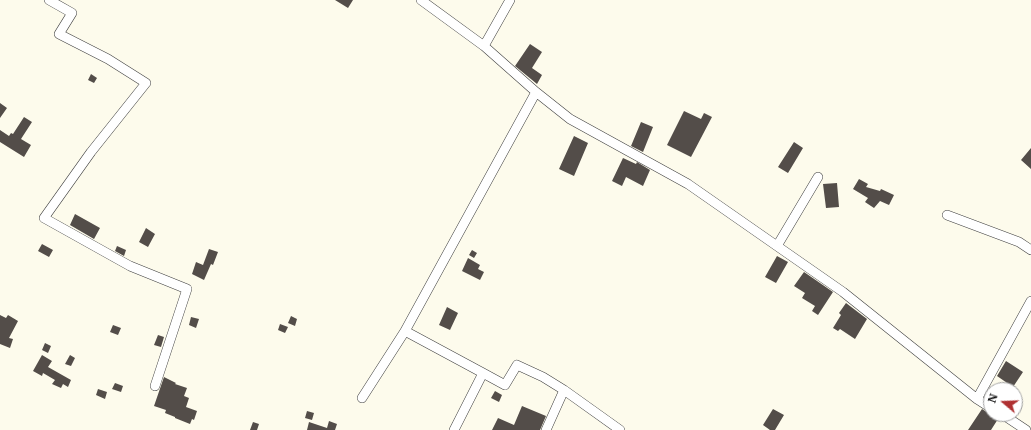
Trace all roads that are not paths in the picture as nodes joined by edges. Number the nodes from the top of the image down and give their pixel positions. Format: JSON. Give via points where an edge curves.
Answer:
{"nodes":[{"id":1,"x":49,"y":0,"type":"edge"},
{"id":2,"x":420,"y":0,"type":"edge"},
{"id":3,"x":510,"y":0,"type":"edge"},
{"id":4,"x":484,"y":46,"type":"junction"},
{"id":5,"x":536,"y":92,"type":"junction"},
{"id":6,"x":818,"y":177,"type":"dead end"},
{"id":7,"x":947,"y":214,"type":"dead end"},
{"id":8,"x":777,"y":246,"type":"junction"},
{"id":9,"x":1031,"y":250,"type":"edge"},
{"id":10,"x":1031,"y":301,"type":"edge"},
{"id":11,"x":405,"y":331,"type":"junction"},
{"id":12,"x":483,"y":373,"type":"junction"},
{"id":13,"x":155,"y":386,"type":"dead end"},
{"id":14,"x":564,"y":390,"type":"junction"},
{"id":15,"x":362,"y":398,"type":"dead end"},
{"id":16,"x":977,"y":399,"type":"junction"},
{"id":17,"x":983,"y":403,"type":"edge"},
{"id":18,"x":1015,"y":427,"type":"edge"},
{"id":19,"x":454,"y":430,"type":"edge"},
{"id":20,"x":546,"y":430,"type":"edge"},
{"id":21,"x":620,"y":430,"type":"edge"},
{"id":22,"x":1026,"y":430,"type":"edge"}],
"edges":[{"from":1,"to":13,"type":"street","via":[[72,12],[59,34],[146,84],[91,152],[44,218],[130,266],[187,289]]},
{"from":2,"to":4,"type":"street"},
{"from":3,"to":4,"type":"street"},
{"from":4,"to":5,"type":"street"},
{"from":5,"to":8,"type":"street","via":[[570,119],[688,184]]},
{"from":5,"to":11,"type":"street"},
{"from":6,"to":8,"type":"street"},
{"from":7,"to":9,"type":"street","via":[[1019,242]]},
{"from":8,"to":16,"type":"street","via":[[843,292]]},
{"from":10,"to":16,"type":"street"},
{"from":11,"to":12,"type":"street"},
{"from":11,"to":15,"type":"street"},
{"from":12,"to":14,"type":"street","via":[[506,385],[517,365],[544,377]]},
{"from":12,"to":19,"type":"street"},
{"from":14,"to":20,"type":"street"},
{"from":14,"to":21,"type":"street"},
{"from":16,"to":17,"type":"street"},
{"from":18,"to":22,"type":"street"}]}
